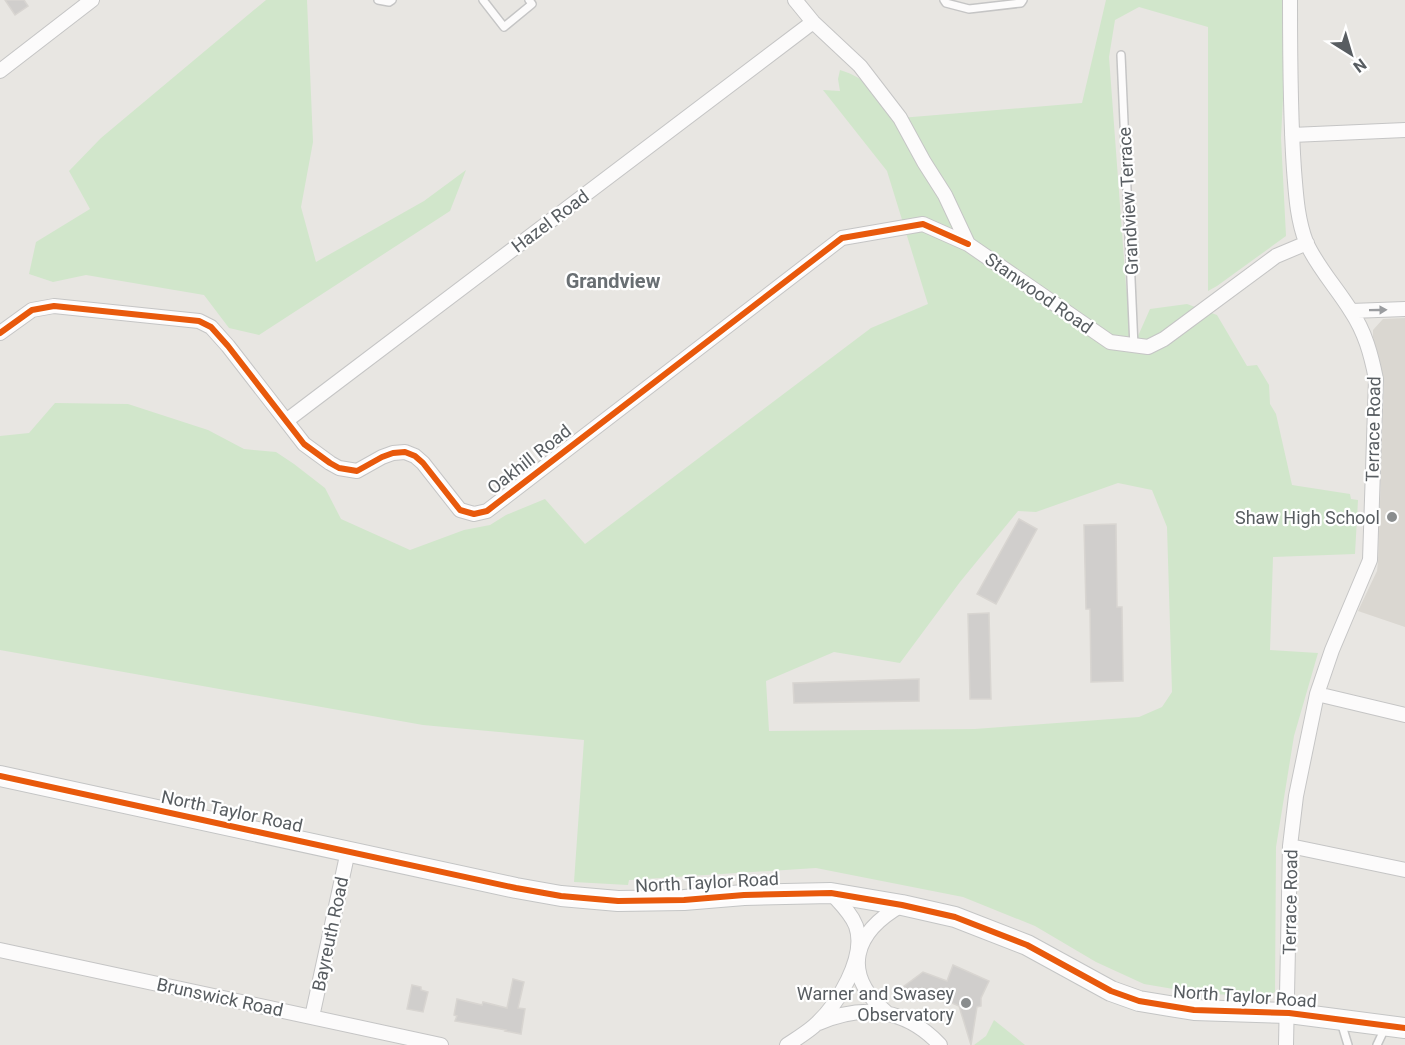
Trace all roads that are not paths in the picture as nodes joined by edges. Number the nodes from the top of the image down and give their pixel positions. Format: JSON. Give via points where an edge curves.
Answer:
{"nodes":[{"id":1,"x":92,"y":0,"type":"edge"},
{"id":2,"x":378,"y":0,"type":"edge"},
{"id":3,"x":392,"y":0,"type":"edge"},
{"id":4,"x":483,"y":0,"type":"edge"},
{"id":5,"x":529,"y":0,"type":"edge"},
{"id":6,"x":795,"y":0,"type":"edge"},
{"id":7,"x":944,"y":0,"type":"edge"},
{"id":8,"x":1023,"y":0,"type":"edge"},
{"id":9,"x":1290,"y":0,"type":"edge"},
{"id":10,"x":813,"y":22,"type":"junction"},
{"id":11,"x":1121,"y":55,"type":"dead end"},
{"id":12,"x":0,"y":71,"type":"edge"},
{"id":13,"x":1405,"y":130,"type":"edge"},
{"id":14,"x":1292,"y":135,"type":"junction"},
{"id":15,"x":1307,"y":243,"type":"junction"},
{"id":16,"x":968,"y":244,"type":"junction"},
{"id":17,"x":1405,"y":309,"type":"edge"},
{"id":18,"x":1351,"y":310,"type":"junction"},
{"id":19,"x":0,"y":333,"type":"edge"},
{"id":20,"x":1134,"y":347,"type":"junction"},
{"id":21,"x":286,"y":421,"type":"junction"},
{"id":22,"x":1317,"y":694,"type":"junction"},
{"id":23,"x":1405,"y":715,"type":"edge"},
{"id":24,"x":0,"y":776,"type":"edge"},
{"id":25,"x":1290,"y":846,"type":"junction"},
{"id":26,"x":348,"y":851,"type":"junction"},
{"id":27,"x":1405,"y":870,"type":"edge"},
{"id":28,"x":831,"y":893,"type":"junction"},
{"id":29,"x":902,"y":905,"type":"junction"},
{"id":30,"x":0,"y":950,"type":"edge"},
{"id":31,"x":858,"y":954,"type":"junction"},
{"id":32,"x":886,"y":1012,"type":"junction"},
{"id":33,"x":1288,"y":1013,"type":"junction"},
{"id":34,"x":312,"y":1017,"type":"junction"},
{"id":35,"x":1341,"y":1020,"type":"junction"},
{"id":36,"x":1396,"y":1026,"type":"edge"},
{"id":37,"x":808,"y":1034,"type":"edge"},
{"id":38,"x":441,"y":1045,"type":"edge"},
{"id":39,"x":787,"y":1045,"type":"edge"},
{"id":40,"x":940,"y":1045,"type":"edge"},
{"id":41,"x":1286,"y":1045,"type":"edge"},
{"id":42,"x":1348,"y":1045,"type":"edge"},
{"id":43,"x":1377,"y":1045,"type":"edge"}],
"edges":[{"from":1,"to":12,"type":"street"},
{"from":2,"to":3,"type":"lane"},
{"from":4,"to":5,"type":"lane","via":[[504,27],[532,4]]},
{"from":6,"to":10,"type":"street","name":"Stanwood Road"},
{"from":7,"to":8,"type":"lane","via":[[969,9]]},
{"from":9,"to":14,"type":"street","name":"Terrace Road"},
{"from":10,"to":16,"type":"street","name":"Stanwood Road","via":[[860,66],[900,118],[945,195]]},
{"from":10,"to":21,"type":"street","name":"Hazel Road"},
{"from":11,"to":20,"type":"lane","name":"Grandview Terrace"},
{"from":13,"to":14,"type":"street"},
{"from":14,"to":15,"type":"street","name":"Terrace Road","via":[[1298,217]]},
{"from":15,"to":18,"type":"street","name":"Terrace Road"},
{"from":15,"to":20,"type":"street","via":[[1276,256],[1164,339],[1148,347]]},
{"from":16,"to":20,"type":"street","name":"Stanwood Road","via":[[1110,342]]},
{"from":16,"to":21,"type":"street","name":"Oakhill Road","via":[[923,224],[842,238],[487,511],[474,514],[460,510],[423,463],[405,452],[382,457],[357,471],[339,468],[304,444]]},
{"from":18,"to":17,"type":"street","one_way":true},
{"from":18,"to":22,"type":"street","name":"Terrace Road","via":[[1371,350],[1376,379],[1370,560]]},
{"from":19,"to":21,"type":"street","name":"Oakhill Road","via":[[32,310],[54,306],[199,321],[211,327],[228,346]]},
{"from":22,"to":23,"type":"street"},
{"from":22,"to":25,"type":"street","name":"Terrace Road","via":[[1296,795]]},
{"from":24,"to":26,"type":"street","name":"North Taylor Road"},
{"from":25,"to":27,"type":"street"},
{"from":25,"to":33,"type":"street","name":"Terrace Road"},
{"from":26,"to":28,"type":"street","name":"North Taylor Road","via":[[516,888],[593,900]]},
{"from":26,"to":34,"type":"street","name":"Bayreuth Road"},
{"from":28,"to":29,"type":"street","name":"North Taylor Road"},
{"from":28,"to":31,"type":"street","via":[[851,915]]},
{"from":29,"to":31,"type":"street","via":[[873,926]]},
{"from":29,"to":33,"type":"street","name":"North Taylor Road","via":[[955,917],[1027,945],[1111,991],[1139,1000],[1194,1010]]},
{"from":30,"to":34,"type":"street","name":"Brunswick Road"},
{"from":31,"to":32,"type":"street","via":[[865,987]]},
{"from":31,"to":37,"type":"street","via":[[835,1002]]},
{"from":32,"to":37,"type":"street","via":[[829,1019]]},
{"from":32,"to":40,"type":"street","via":[[924,1030]]},
{"from":33,"to":35,"type":"street","name":"North Taylor Road"},
{"from":33,"to":41,"type":"street","name":"Terrace Road"},
{"from":34,"to":38,"type":"street","name":"Brunswick Road"},
{"from":35,"to":36,"type":"street","name":"North Taylor Road"},
{"from":35,"to":42,"type":"lane"},
{"from":36,"to":43,"type":"lane"},
{"from":37,"to":39,"type":"street"}]}
